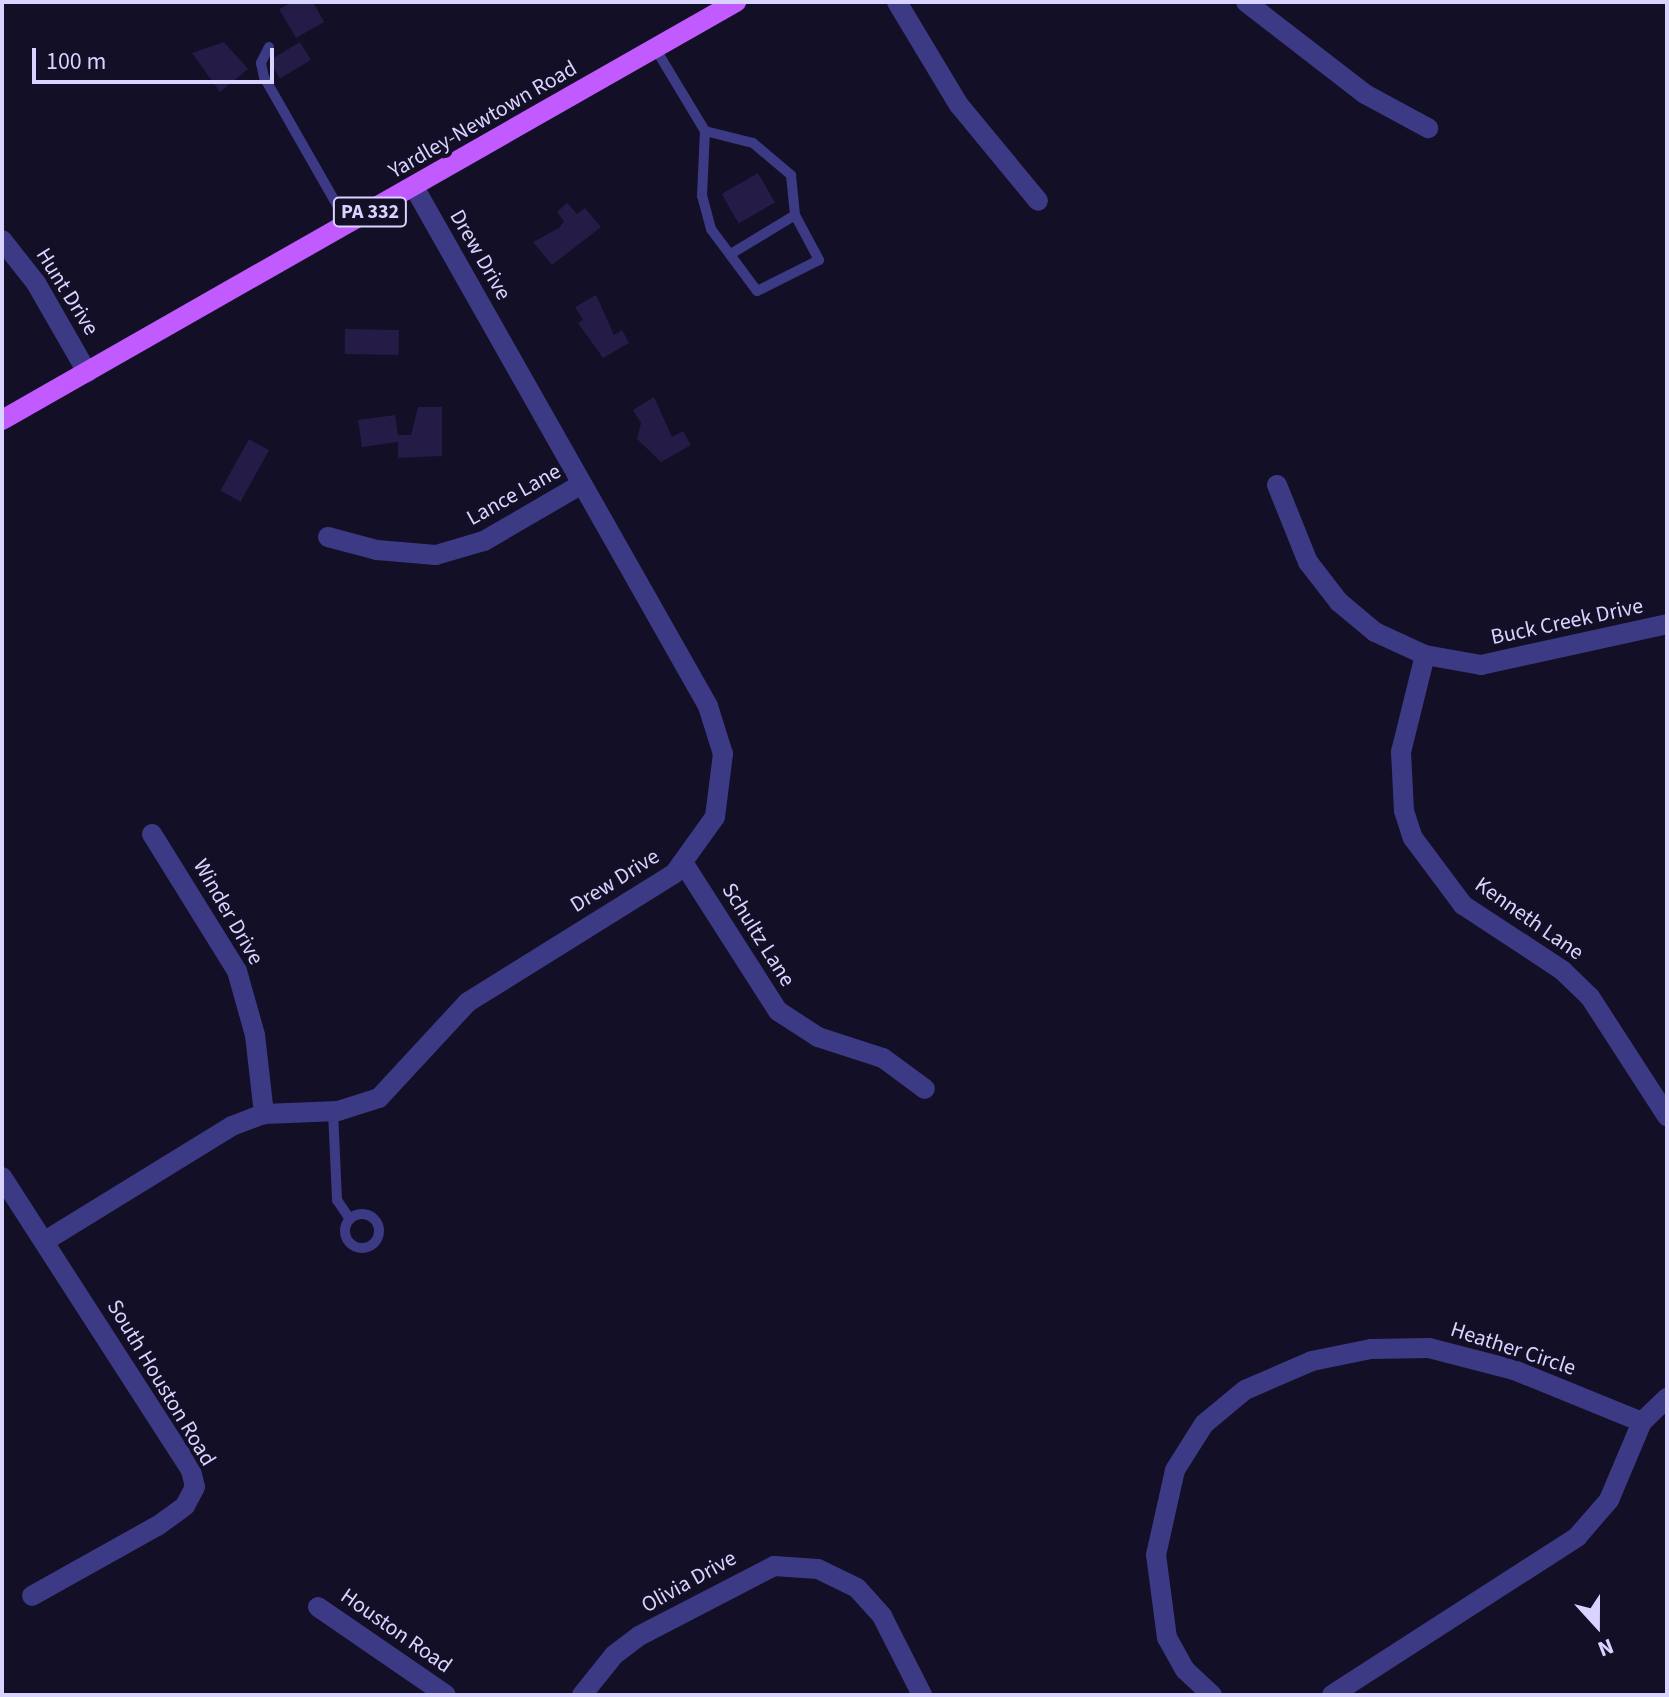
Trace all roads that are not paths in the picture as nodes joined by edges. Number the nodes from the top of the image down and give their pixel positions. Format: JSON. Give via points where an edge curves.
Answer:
{"nodes":[{"id":1,"x":736,"y":2,"type":"edge"},
{"id":2,"x":897,"y":2,"type":"edge"},
{"id":3,"x":1246,"y":2,"type":"edge"},
{"id":4,"x":269,"y":47,"type":"dead end"},
{"id":5,"x":655,"y":48,"type":"junction"},
{"id":6,"x":1428,"y":128,"type":"dead end"},
{"id":7,"x":705,"y":131,"type":"junction"},
{"id":8,"x":414,"y":187,"type":"junction"},
{"id":9,"x":1038,"y":201,"type":"dead end"},
{"id":10,"x":795,"y":215,"type":"junction"},
{"id":11,"x":348,"y":224,"type":"junction"},
{"id":12,"x":2,"y":240,"type":"edge"},
{"id":13,"x":734,"y":252,"type":"junction"},
{"id":14,"x":87,"y":372,"type":"junction"},
{"id":15,"x":2,"y":420,"type":"edge"},
{"id":16,"x":582,"y":484,"type":"junction"},
{"id":17,"x":1277,"y":485,"type":"dead end"},
{"id":18,"x":328,"y":537,"type":"dead end"},
{"id":19,"x":1667,"y":624,"type":"edge"},
{"id":20,"x":1425,"y":655,"type":"junction"},
{"id":21,"x":152,"y":834,"type":"dead end"},
{"id":22,"x":684,"y":864,"type":"junction"},
{"id":23,"x":925,"y":1089,"type":"dead end"},
{"id":24,"x":333,"y":1111,"type":"junction"},
{"id":25,"x":264,"y":1114,"type":"junction"},
{"id":26,"x":1667,"y":1116,"type":"edge"},
{"id":27,"x":2,"y":1177,"type":"edge"},
{"id":28,"x":350,"y":1219,"type":"dead end"},
{"id":29,"x":45,"y":1241,"type":"junction"},
{"id":30,"x":1667,"y":1398,"type":"edge"},
{"id":31,"x":1642,"y":1422,"type":"junction"},
{"id":32,"x":32,"y":1596,"type":"dead end"},
{"id":33,"x":318,"y":1607,"type":"dead end"},
{"id":34,"x":446,"y":1695,"type":"edge"},
{"id":35,"x":582,"y":1695,"type":"edge"},
{"id":36,"x":922,"y":1695,"type":"edge"},
{"id":37,"x":1212,"y":1695,"type":"edge"},
{"id":38,"x":1332,"y":1695,"type":"edge"}],
"edges":[{"from":1,"to":5,"type":"main road","name":"Yardley-Newtown Road","number":"PA 332"},
{"from":2,"to":9,"type":"street","via":[[959,105]]},
{"from":3,"to":6,"type":"street","via":[[1365,94]]},
{"from":4,"to":11,"type":"lane","via":[[261,63],[264,77]]},
{"from":5,"to":7,"type":"lane"},
{"from":5,"to":8,"type":"main road","name":"Yardley-Newtown Road","number":"PA 332"},
{"from":7,"to":10,"type":"lane","via":[[753,143],[791,175]]},
{"from":7,"to":13,"type":"lane","via":[[702,196],[711,229]]},
{"from":8,"to":11,"type":"main road","name":"Yardley-Newtown Road","number":"PA 332"},
{"from":8,"to":16,"type":"street","name":"Drew Drive"},
{"from":10,"to":13,"type":"lane"},
{"from":10,"to":13,"type":"lane","via":[[819,260],[757,291]]},
{"from":11,"to":14,"type":"main road","name":"Yardley-Newtown Road","number":"PA 332"},
{"from":12,"to":14,"type":"street","name":"Hunt Drive","via":[[36,283]]},
{"from":14,"to":15,"type":"main road","name":"Yardley-Newtown Road","number":"PA 332"},
{"from":16,"to":18,"type":"street","name":"Lance Lane","via":[[484,541],[436,555],[377,550]]},
{"from":16,"to":22,"type":"street","name":"Drew Drive","via":[[720,735],[722,795],[700,845]]},
{"from":17,"to":20,"type":"street","name":"Buck Creek Drive","via":[[1308,562],[1339,602],[1375,632]]},
{"from":19,"to":20,"type":"street","name":"Buck Creek Drive","via":[[1481,665]]},
{"from":20,"to":26,"type":"street","name":"Kenneth Lane","via":[[1401,752],[1404,811],[1415,842],[1463,905],[1562,970],[1590,997]]},
{"from":21,"to":25,"type":"street","name":"Winder Drive","via":[[237,971],[255,1035]]},
{"from":22,"to":23,"type":"street","name":"Schultz Lane","via":[[778,1011],[818,1037],[883,1058]]},
{"from":22,"to":24,"type":"street","name":"Drew Drive","via":[[468,1002],[405,1077],[379,1098]]},
{"from":24,"to":25,"type":"street","name":"Drew Drive"},
{"from":24,"to":28,"type":"lane","via":[[337,1200]]},
{"from":25,"to":29,"type":"street","name":"Drew Drive","via":[[207,1138]]},
{"from":27,"to":29,"type":"street","name":"South Houston Road"},
{"from":29,"to":32,"type":"street","name":"South Houston Road","via":[[191,1470],[195,1487],[185,1506],[157,1526]]},
{"from":30,"to":31,"type":"street"},
{"from":31,"to":37,"type":"street","name":"Heather Circle","via":[[1514,1370],[1429,1348],[1371,1349],[1312,1361],[1245,1390],[1204,1424],[1175,1470],[1156,1555],[1167,1638],[1185,1670]]},
{"from":31,"to":38,"type":"street","via":[[1609,1500],[1577,1537]]},
{"from":33,"to":34,"type":"street","name":"Houston Road"},
{"from":35,"to":36,"type":"street","name":"Olivia Drive","via":[[614,1655],[639,1636],[774,1566],[818,1569],[857,1588],[882,1616]]}]}
